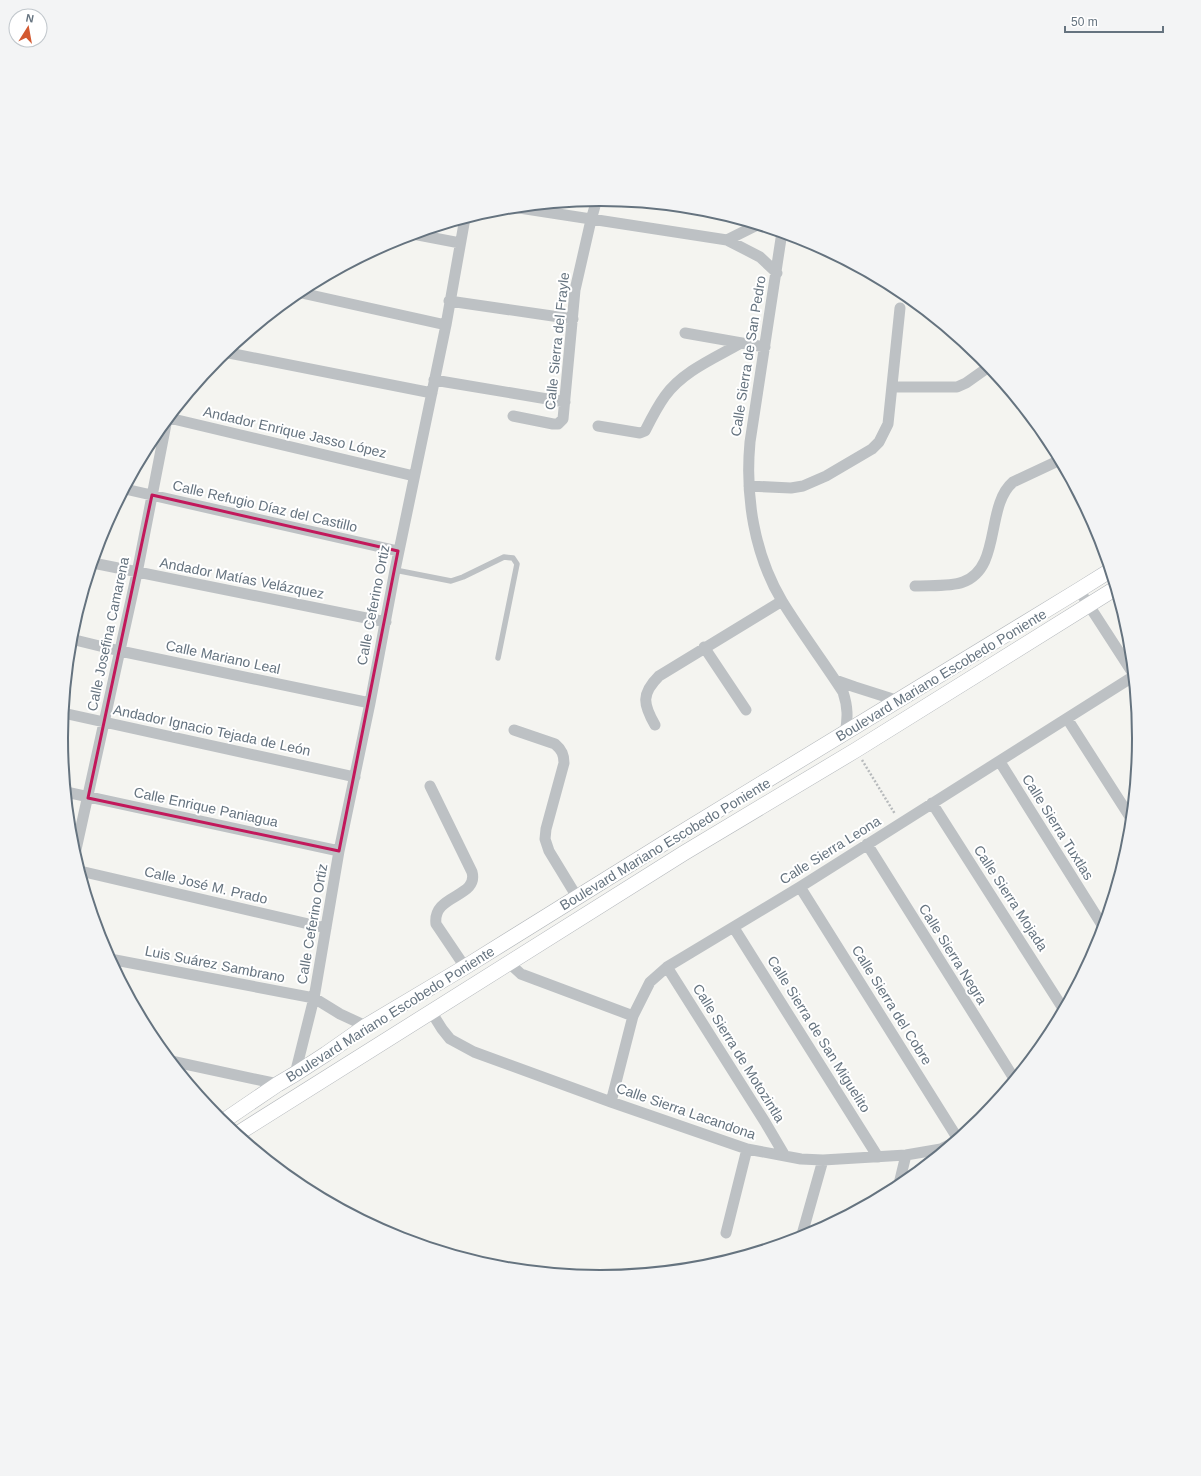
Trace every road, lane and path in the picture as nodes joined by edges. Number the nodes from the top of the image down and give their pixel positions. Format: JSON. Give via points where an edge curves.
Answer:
{"nodes":[{"id":1,"x":595,"y":206,"type":"edge"},
{"id":2,"x":531,"y":210,"type":"edge"},
{"id":3,"x":591,"y":220,"type":"junction"},
{"id":4,"x":464,"y":224,"type":"edge"},
{"id":5,"x":750,"y":228,"type":"edge"},
{"id":6,"x":423,"y":236,"type":"edge"},
{"id":7,"x":781,"y":237,"type":"edge"},
{"id":8,"x":727,"y":240,"type":"junction"},
{"id":9,"x":460,"y":244,"type":"junction"},
{"id":10,"x":777,"y":273,"type":"junction"},
{"id":11,"x":306,"y":294,"type":"edge"},
{"id":12,"x":450,"y":301,"type":"junction"},
{"id":13,"x":900,"y":308,"type":"dead end"},
{"id":14,"x":573,"y":319,"type":"junction"},
{"id":15,"x":446,"y":325,"type":"junction"},
{"id":16,"x":685,"y":333,"type":"dead end"},
{"id":17,"x":741,"y":343,"type":"junction"},
{"id":18,"x":765,"y":347,"type":"junction"},
{"id":19,"x":232,"y":354,"type":"edge"},
{"id":20,"x":985,"y":370,"type":"edge"},
{"id":21,"x":434,"y":380,"type":"junction"},
{"id":22,"x":892,"y":387,"type":"junction"},
{"id":23,"x":432,"y":393,"type":"junction"},
{"id":24,"x":565,"y":402,"type":"junction"},
{"id":25,"x":513,"y":416,"type":"dead end"},
{"id":26,"x":174,"y":419,"type":"edge"},
{"id":27,"x":598,"y":426,"type":"dead end"},
{"id":28,"x":165,"y":432,"type":"edge"},
{"id":29,"x":1056,"y":462,"type":"edge"},
{"id":30,"x":414,"y":476,"type":"junction"},
{"id":31,"x":749,"y":486,"type":"junction"},
{"id":32,"x":129,"y":490,"type":"edge"},
{"id":33,"x":152,"y":495,"type":"junction"},
{"id":34,"x":398,"y":552,"type":"junction"},
{"id":35,"x":97,"y":564,"type":"edge"},
{"id":36,"x":395,"y":570,"type":"junction"},
{"id":37,"x":137,"y":573,"type":"junction"},
{"id":38,"x":1107,"y":573,"type":"edge"},
{"id":39,"x":915,"y":586,"type":"dead end"},
{"id":40,"x":1079,"y":590,"type":"junction"},
{"id":41,"x":1112,"y":590,"type":"edge"},
{"id":42,"x":782,"y":601,"type":"junction"},
{"id":43,"x":1088,"y":605,"type":"junction"},
{"id":44,"x":386,"y":622,"type":"junction"},
{"id":45,"x":77,"y":640,"type":"edge"},
{"id":46,"x":704,"y":647,"type":"junction"},
{"id":47,"x":120,"y":651,"type":"junction"},
{"id":48,"x":498,"y":658,"type":"dead end"},
{"id":49,"x":1128,"y":666,"type":"edge"},
{"id":50,"x":1129,"y":679,"type":"edge"},
{"id":51,"x":835,"y":680,"type":"junction"},
{"id":52,"x":899,"y":700,"type":"junction"},
{"id":53,"x":370,"y":703,"type":"junction"},
{"id":54,"x":746,"y":710,"type":"dead end"},
{"id":55,"x":69,"y":714,"type":"edge"},
{"id":56,"x":1068,"y":720,"type":"junction"},
{"id":57,"x":104,"y":721,"type":"junction"},
{"id":58,"x":655,"y":725,"type":"dead end"},
{"id":59,"x":514,"y":730,"type":"dead end"},
{"id":60,"x":845,"y":734,"type":"junction"},
{"id":61,"x":856,"y":750,"type":"junction"},
{"id":62,"x":1000,"y":762,"type":"junction"},
{"id":63,"x":354,"y":777,"type":"junction"},
{"id":64,"x":430,"y":786,"type":"dead end"},
{"id":65,"x":71,"y":793,"type":"edge"},
{"id":66,"x":88,"y":798,"type":"junction"},
{"id":67,"x":932,"y":803,"type":"junction"},
{"id":68,"x":1127,"y":813,"type":"edge"},
{"id":69,"x":901,"y":824,"type":"junction"},
{"id":70,"x":674,"y":837,"type":"junction"},
{"id":71,"x":78,"y":841,"type":"edge"},
{"id":72,"x":867,"y":844,"type":"junction"},
{"id":73,"x":339,"y":851,"type":"junction"},
{"id":74,"x":684,"y":853,"type":"junction"},
{"id":75,"x":85,"y":872,"type":"edge"},
{"id":76,"x":800,"y":887,"type":"junction"},
{"id":77,"x":577,"y":897,"type":"junction"},
{"id":78,"x":1100,"y":922,"type":"edge"},
{"id":79,"x":326,"y":928,"type":"junction"},
{"id":80,"x":734,"y":928,"type":"junction"},
{"id":81,"x":117,"y":960,"type":"edge"},
{"id":82,"x":509,"y":963,"type":"junction"},
{"id":83,"x":667,"y":966,"type":"junction"},
{"id":84,"x":465,"y":967,"type":"junction"},
{"id":85,"x":314,"y":998,"type":"junction"},
{"id":86,"x":1061,"y":1005,"type":"edge"},
{"id":87,"x":432,"y":1013,"type":"junction"},
{"id":88,"x":633,"y":1016,"type":"junction"},
{"id":89,"x":366,"y":1026,"type":"junction"},
{"id":90,"x":178,"y":1063,"type":"edge"},
{"id":91,"x":295,"y":1074,"type":"junction"},
{"id":92,"x":1012,"y":1076,"type":"edge"},
{"id":93,"x":278,"y":1084,"type":"junction"},
{"id":94,"x":612,"y":1102,"type":"junction"},
{"id":95,"x":228,"y":1118,"type":"edge"},
{"id":96,"x":242,"y":1131,"type":"edge"},
{"id":97,"x":955,"y":1135,"type":"edge"},
{"id":98,"x":747,"y":1149,"type":"junction"},
{"id":99,"x":938,"y":1149,"type":"edge"},
{"id":100,"x":906,"y":1154,"type":"junction"},
{"id":101,"x":785,"y":1156,"type":"junction"},
{"id":102,"x":878,"y":1157,"type":"junction"},
{"id":103,"x":823,"y":1160,"type":"junction"},
{"id":104,"x":900,"y":1178,"type":"edge"},
{"id":105,"x":803,"y":1230,"type":"edge"},
{"id":106,"x":726,"y":1233,"type":"dead end"}],
"edges":[{"from":1,"to":3,"type":"street","name":"Calle Sierra del Frayle"},
{"from":2,"to":3,"type":"street"},
{"from":3,"to":8,"type":"street"},
{"from":3,"to":14,"type":"street","name":"Calle Sierra del Frayle","via":[[575,290]]},
{"from":4,"to":9,"type":"street","name":"Calle Ceferino Ortiz"},
{"from":5,"to":8,"type":"street"},
{"from":6,"to":9,"type":"street"},
{"from":7,"to":10,"type":"street","name":"Calle Sierra de San Pedro"},
{"from":8,"to":10,"type":"street","via":[[760,257]]},
{"from":9,"to":12,"type":"street","name":"Calle Ceferino Ortiz"},
{"from":10,"to":18,"type":"street","name":"Calle Sierra de San Pedro"},
{"from":11,"to":15,"type":"street"},
{"from":12,"to":14,"type":"street"},
{"from":12,"to":15,"type":"street","name":"Calle Ceferino Ortiz"},
{"from":13,"to":22,"type":"street"},
{"from":14,"to":24,"type":"street","name":"Calle Sierra del Frayle"},
{"from":15,"to":21,"type":"street","name":"Calle Ceferino Ortiz"},
{"from":16,"to":17,"type":"street"},
{"from":17,"to":18,"type":"street"},
{"from":17,"to":27,"type":"street","name":"Calle Sierra de San Pedro","via":[[685,376],[675,385],[665,396],[644,431],[640,433]]},
{"from":18,"to":31,"type":"street","name":"Calle Sierra de San Pedro","via":[[750,442]]},
{"from":19,"to":23,"type":"street"},
{"from":20,"to":22,"type":"street","via":[[957,387]]},
{"from":21,"to":23,"type":"street","name":"Calle Ceferino Ortiz"},
{"from":21,"to":24,"type":"street"},
{"from":22,"to":31,"type":"street","via":[[888,424],[879,442],[872,449],[826,476],[803,486]]},
{"from":23,"to":30,"type":"street","name":"Calle Ceferino Ortiz"},
{"from":24,"to":25,"type":"street","name":"Calle Sierra del Frayle","via":[[563,419],[558,424]]},
{"from":26,"to":30,"type":"street","name":"Andador Enrique Jasso López"},
{"from":28,"to":33,"type":"street","name":"Calle Josefina Camarena"},
{"from":29,"to":39,"type":"street","via":[[1014,482],[1007,488],[1002,495],[985,561],[972,578],[963,582]]},
{"from":30,"to":34,"type":"street","name":"Calle Ceferino Ortiz"},
{"from":31,"to":42,"type":"street","name":"Calle Sierra de San Pedro","via":[[760,550]]},
{"from":32,"to":33,"type":"street","name":"Calle Refugio Díaz del Castillo"},
{"from":33,"to":34,"type":"street","name":"Calle Refugio Díaz del Castillo"},
{"from":33,"to":37,"type":"street","name":"Calle Josefina Camarena"},
{"from":34,"to":36,"type":"street","name":"Calle Ceferino Ortiz"},
{"from":35,"to":37,"type":"street","name":"Andador Matías Velázquez"},
{"from":36,"to":44,"type":"street","name":"Calle Ceferino Ortiz"},
{"from":36,"to":48,"type":"lane","via":[[452,581],[504,558],[513,558],[517,564]]},
{"from":37,"to":44,"type":"street","name":"Andador Matías Velázquez"},
{"from":37,"to":47,"type":"street","name":"Calle Josefina Camarena"},
{"from":38,"to":40,"type":"street","name":"Boulevard Mariano Escobedo Poniente"},
{"from":40,"to":43,"type":"street"},
{"from":40,"to":52,"type":"street","name":"Boulevard Mariano Escobedo Poniente"},
{"from":41,"to":43,"type":"street","name":"Boulevard Mariano Escobedo Poniente"},
{"from":42,"to":46,"type":"street"},
{"from":42,"to":51,"type":"street","name":"Calle Sierra de San Pedro"},
{"from":43,"to":49,"type":"street"},
{"from":43,"to":61,"type":"street","name":"Boulevard Mariano Escobedo Poniente"},
{"from":44,"to":53,"type":"street","name":"Calle Ceferino Ortiz"},
{"from":45,"to":47,"type":"street","name":"Calle Mariano Leal"},
{"from":46,"to":54,"type":"street"},
{"from":46,"to":58,"type":"street","via":[[651,683],[645,698],[645,706]]},
{"from":47,"to":53,"type":"street","name":"Calle Mariano Leal"},
{"from":47,"to":57,"type":"street","name":"Calle Josefina Camarena"},
{"from":50,"to":56,"type":"street","name":"Calle Sierra Leona"},
{"from":51,"to":52,"type":"street"},
{"from":51,"to":60,"type":"street","name":"Calle Sierra de San Pedro","via":[[843,692],[847,706]]},
{"from":52,"to":60,"type":"street","name":"Boulevard Mariano Escobedo Poniente"},
{"from":53,"to":63,"type":"street","name":"Calle Ceferino Ortiz"},
{"from":55,"to":57,"type":"street","name":"Andador Ignacio Tejada de León"},
{"from":56,"to":62,"type":"street","name":"Calle Sierra Leona"},
{"from":56,"to":68,"type":"street"},
{"from":57,"to":63,"type":"street","name":"Andador Ignacio Tejada de León"},
{"from":57,"to":66,"type":"street","name":"Calle Josefina Camarena"},
{"from":59,"to":77,"type":"street","via":[[555,744],[564,756],[545,839],[549,851]]},
{"from":60,"to":70,"type":"street","name":"Boulevard Mariano Escobedo Poniente"},
{"from":61,"to":69,"type":"path"},
{"from":61,"to":74,"type":"street","name":"Boulevard Mariano Escobedo Poniente"},
{"from":62,"to":67,"type":"street","name":"Calle Sierra Leona"},
{"from":62,"to":78,"type":"street","name":"Calle Sierra Tuxtlas"},
{"from":63,"to":73,"type":"street","name":"Calle Ceferino Ortiz"},
{"from":64,"to":84,"type":"street","via":[[474,878],[468,888],[442,905],[435,917],[436,924]]},
{"from":65,"to":66,"type":"street","name":"Calle Enrique Paniagua"},
{"from":66,"to":71,"type":"street","name":"Calle Josefina Camarena"},
{"from":66,"to":73,"type":"street","name":"Calle Enrique Paniagua"},
{"from":67,"to":69,"type":"street","name":"Calle Sierra Leona"},
{"from":67,"to":86,"type":"street","name":"Calle Sierra Mojada"},
{"from":69,"to":72,"type":"street","name":"Calle Sierra Leona"},
{"from":70,"to":74,"type":"street"},
{"from":70,"to":77,"type":"street","name":"Boulevard Mariano Escobedo Poniente"},
{"from":72,"to":76,"type":"street","name":"Calle Sierra Leona"},
{"from":72,"to":92,"type":"street","name":"Calle Sierra Negra"},
{"from":73,"to":79,"type":"street","name":"Calle Ceferino Ortiz"},
{"from":74,"to":82,"type":"street","name":"Boulevard Mariano Escobedo Poniente"},
{"from":75,"to":79,"type":"street","name":"Calle José M. Prado"},
{"from":76,"to":80,"type":"street","name":"Calle Sierra Leona"},
{"from":76,"to":97,"type":"street","name":"Calle Sierra del Cobre"},
{"from":77,"to":84,"type":"street","name":"Boulevard Mariano Escobedo Poniente"},
{"from":79,"to":85,"type":"street","name":"Calle Ceferino Ortiz"},
{"from":80,"to":83,"type":"street","name":"Calle Sierra Leona"},
{"from":80,"to":102,"type":"street","name":"Calle Sierra de San Miguelito"},
{"from":81,"to":85,"type":"street","name":"Luis Suárez Sambrano"},
{"from":82,"to":87,"type":"street","name":"Boulevard Mariano Escobedo Poniente"},
{"from":82,"to":88,"type":"street","via":[[521,974]]},
{"from":83,"to":88,"type":"street","name":"Calle Sierra Leona","via":[[650,982]]},
{"from":83,"to":101,"type":"street","name":"Calle Sierra de Motozintla"},
{"from":84,"to":89,"type":"street","name":"Boulevard Mariano Escobedo Poniente"},
{"from":85,"to":89,"type":"street","name":"Calle Ceferino Ortiz"},
{"from":85,"to":91,"type":"street","name":"Calle Ceferino Ortiz"},
{"from":87,"to":94,"type":"street","name":"Calle Sierra Lacandona","via":[[450,1039],[461,1046]]},
{"from":87,"to":96,"type":"street","name":"Boulevard Mariano Escobedo Poniente"},
{"from":88,"to":94,"type":"street","name":"Calle Sierra Leona"},
{"from":89,"to":91,"type":"street","name":"Boulevard Mariano Escobedo Poniente"},
{"from":90,"to":93,"type":"street"},
{"from":91,"to":93,"type":"street","name":"Boulevard Mariano Escobedo Poniente"},
{"from":93,"to":95,"type":"street","name":"Boulevard Mariano Escobedo Poniente"},
{"from":94,"to":98,"type":"street","name":"Calle Sierra Lacandona"},
{"from":98,"to":101,"type":"street","name":"Calle Sierra Lacandona"},
{"from":98,"to":106,"type":"street"},
{"from":99,"to":100,"type":"street","name":"Calle Sierra Lacandona"},
{"from":100,"to":102,"type":"street","name":"Calle Sierra Lacandona"},
{"from":100,"to":104,"type":"street"},
{"from":101,"to":103,"type":"street","name":"Calle Sierra Lacandona"},
{"from":102,"to":103,"type":"street","name":"Calle Sierra Lacandona"},
{"from":103,"to":105,"type":"street"}]}
